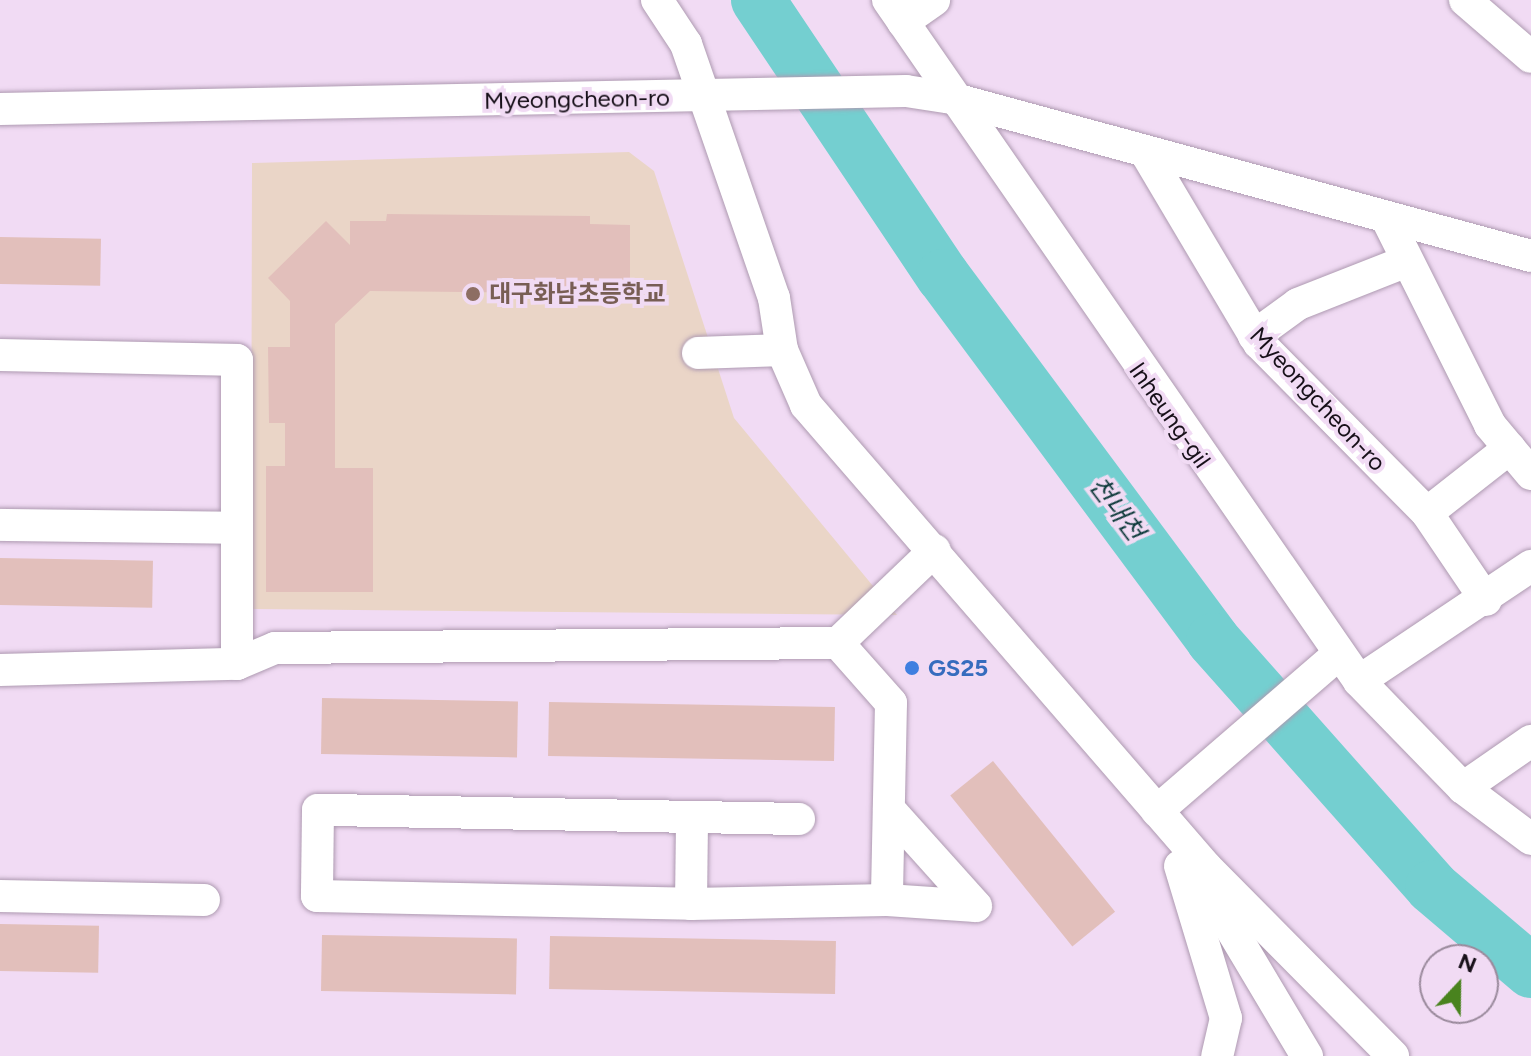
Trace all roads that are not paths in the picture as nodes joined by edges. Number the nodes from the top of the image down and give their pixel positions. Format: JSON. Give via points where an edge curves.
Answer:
{"nodes":[{"id":1,"x":657,"y":0,"type":"edge"},
{"id":2,"x":934,"y":0,"type":"edge"},
{"id":3,"x":1465,"y":0,"type":"edge"},
{"id":4,"x":895,"y":11,"type":"edge"},
{"id":5,"x":1531,"y":57,"type":"edge"},
{"id":6,"x":703,"y":96,"type":"junction"},
{"id":7,"x":951,"y":98,"type":"junction"},
{"id":8,"x":0,"y":109,"type":"edge"},
{"id":9,"x":1146,"y":153,"type":"junction"},
{"id":10,"x":1386,"y":217,"type":"junction"},
{"id":11,"x":1531,"y":256,"type":"edge"},
{"id":12,"x":1407,"y":261,"type":"junction"},
{"id":13,"x":1254,"y":336,"type":"junction"},
{"id":14,"x":782,"y":350,"type":"junction"},
{"id":15,"x":698,"y":353,"type":"dead end"},
{"id":16,"x":0,"y":355,"type":"edge"},
{"id":17,"x":1510,"y":448,"type":"junction"},
{"id":18,"x":1531,"y":474,"type":"edge"},
{"id":19,"x":1427,"y":513,"type":"junction"},
{"id":20,"x":0,"y":525,"type":"edge"},
{"id":21,"x":237,"y":528,"type":"junction"},
{"id":22,"x":935,"y":550,"type":"junction"},
{"id":23,"x":1531,"y":566,"type":"edge"},
{"id":24,"x":1486,"y":600,"type":"junction"},
{"id":25,"x":838,"y":643,"type":"junction"},
{"id":26,"x":1339,"y":654,"type":"junction"},
{"id":27,"x":237,"y":664,"type":"junction"},
{"id":28,"x":0,"y":670,"type":"edge"},
{"id":29,"x":1359,"y":681,"type":"junction"},
{"id":30,"x":1531,"y":741,"type":"edge"},
{"id":31,"x":1463,"y":788,"type":"junction"},
{"id":32,"x":889,"y":809,"type":"junction"},
{"id":33,"x":692,"y":818,"type":"junction"},
{"id":34,"x":1163,"y":818,"type":"junction"},
{"id":35,"x":799,"y":819,"type":"dead end"},
{"id":36,"x":1531,"y":839,"type":"edge"},
{"id":37,"x":0,"y":896,"type":"edge"},
{"id":38,"x":204,"y":900,"type":"dead end"},
{"id":39,"x":887,"y":900,"type":"junction"},
{"id":40,"x":691,"y":904,"type":"junction"},
{"id":41,"x":1217,"y":1056,"type":"edge"},
{"id":42,"x":1307,"y":1056,"type":"edge"},
{"id":43,"x":1393,"y":1056,"type":"edge"}],
"edges":[{"from":1,"to":6,"type":"street","via":[[686,44]]},
{"from":2,"to":4,"type":"street","name":"Inheung-gil"},
{"from":3,"to":5,"type":"street"},
{"from":4,"to":7,"type":"street","name":"Inheung-gil"},
{"from":6,"to":7,"type":"street","name":"Myeongcheon-ro","via":[[759,90],[906,91]]},
{"from":6,"to":8,"type":"street","name":"Myeongcheon-ro"},
{"from":6,"to":14,"type":"street","via":[[774,298]]},
{"from":7,"to":9,"type":"street","name":"Myeongcheon-ro"},
{"from":7,"to":26,"type":"street","name":"Inheung-gil"},
{"from":9,"to":10,"type":"street","name":"Myeongcheon-ro"},
{"from":9,"to":13,"type":"street","name":"Myeongcheon-ro"},
{"from":10,"to":11,"type":"street","name":"Myeongcheon-ro"},
{"from":10,"to":12,"type":"street"},
{"from":12,"to":13,"type":"street","via":[[1298,304]]},
{"from":12,"to":17,"type":"street","via":[[1490,425]]},
{"from":13,"to":19,"type":"street","name":"Myeongcheon-ro"},
{"from":14,"to":15,"type":"street"},
{"from":14,"to":22,"type":"street","via":[[806,405]]},
{"from":16,"to":21,"type":"street","via":[[237,360]]},
{"from":17,"to":18,"type":"street"},
{"from":17,"to":19,"type":"street"},
{"from":19,"to":24,"type":"street","name":"Myeongcheon-ro"},
{"from":20,"to":21,"type":"street"},
{"from":21,"to":27,"type":"street"},
{"from":22,"to":25,"type":"street"},
{"from":22,"to":34,"type":"street"},
{"from":23,"to":24,"type":"street"},
{"from":24,"to":29,"type":"street"},
{"from":25,"to":27,"type":"street","via":[[275,648]]},
{"from":25,"to":32,"type":"street","via":[[891,703]]},
{"from":26,"to":29,"type":"street","name":"Inheung-gil"},
{"from":26,"to":34,"type":"street"},
{"from":27,"to":28,"type":"street"},
{"from":29,"to":31,"type":"street","name":"Inheung-gil"},
{"from":30,"to":31,"type":"street"},
{"from":31,"to":36,"type":"street","name":"Inheung-gil"},
{"from":32,"to":39,"type":"street"},
{"from":32,"to":39,"type":"street","via":[[976,906]]},
{"from":33,"to":35,"type":"street"},
{"from":33,"to":40,"type":"street"},
{"from":33,"to":40,"type":"street","via":[[318,810],[317,896]]},
{"from":34,"to":41,"type":"street","via":[[1226,1018]]},
{"from":34,"to":42,"type":"street"},
{"from":34,"to":43,"type":"street"},
{"from":37,"to":38,"type":"street"},
{"from":39,"to":40,"type":"street"}]}
